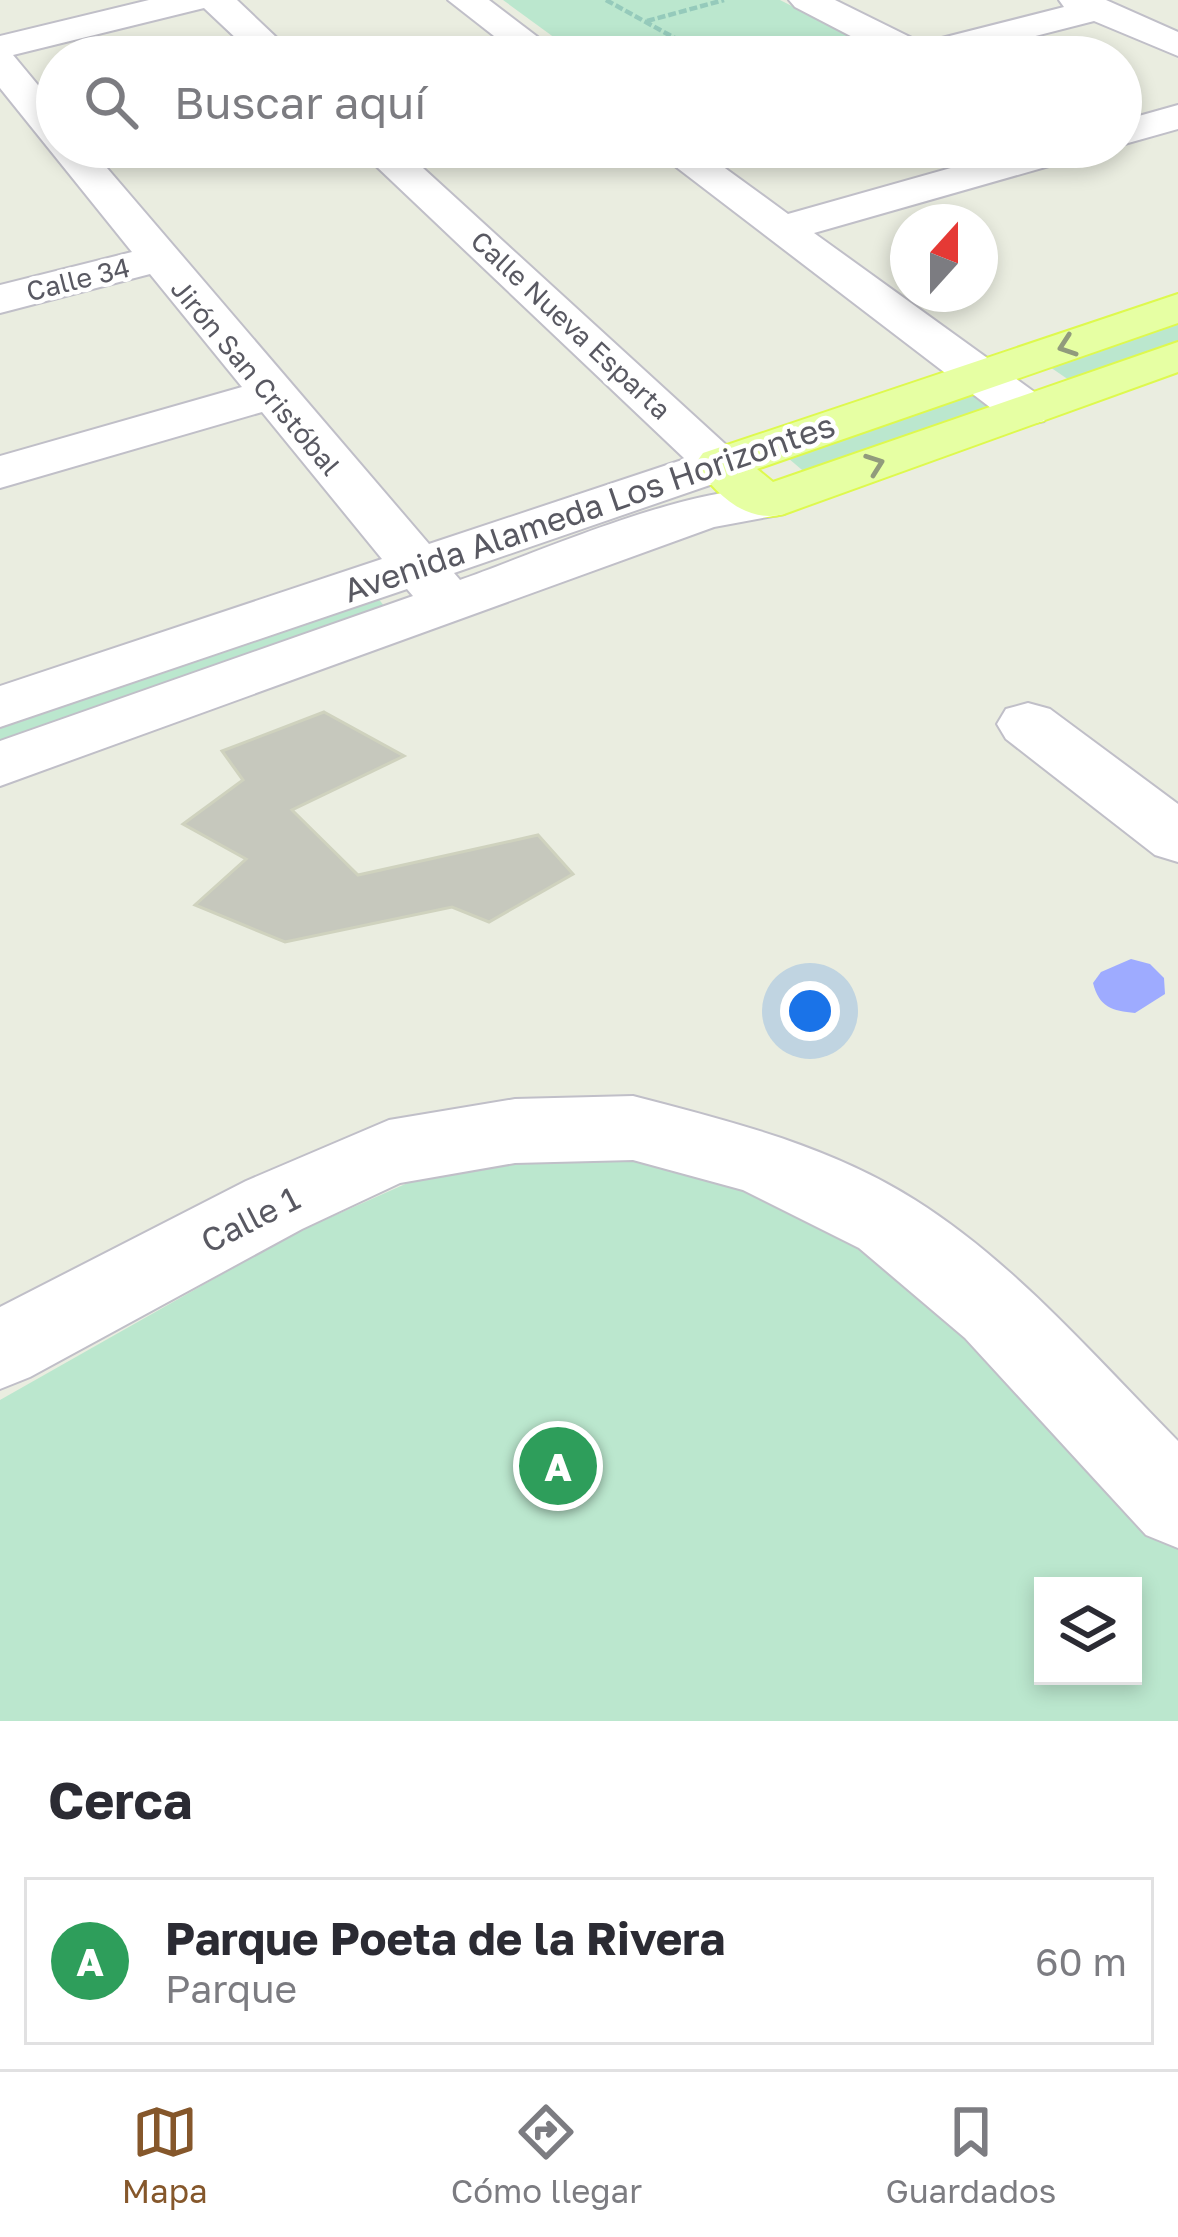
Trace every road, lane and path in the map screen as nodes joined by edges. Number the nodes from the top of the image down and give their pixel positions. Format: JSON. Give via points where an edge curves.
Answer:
{"nodes":[{"id":1,"x":192,"y":0,"type":"edge"},
{"id":2,"x":216,"y":0,"type":"edge"},
{"id":3,"x":466,"y":0,"type":"edge"},
{"id":4,"x":606,"y":0,"type":"edge"},
{"id":5,"x":724,"y":0,"type":"edge"},
{"id":6,"x":807,"y":0,"type":"edge"},
{"id":7,"x":1102,"y":3,"type":"edge"},
{"id":8,"x":1178,"y":20,"type":"edge"},
{"id":9,"x":646,"y":22,"type":"junction"},
{"id":10,"x":45,"y":36,"type":"edge"},
{"id":11,"x":255,"y":36,"type":"edge"},
{"id":12,"x":516,"y":36,"type":"edge"},
{"id":13,"x":672,"y":36,"type":"edge"},
{"id":14,"x":876,"y":36,"type":"edge"},
{"id":15,"x":985,"y":36,"type":"edge"},
{"id":16,"x":36,"y":38,"type":"edge"},
{"id":17,"x":1178,"y":45,"type":"edge"},
{"id":18,"x":0,"y":47,"type":"edge"},
{"id":19,"x":0,"y":63,"type":"edge"},
{"id":20,"x":36,"y":108,"type":"edge"},
{"id":21,"x":1178,"y":117,"type":"edge"},
{"id":22,"x":1142,"y":127,"type":"edge"},
{"id":23,"x":84,"y":168,"type":"edge"},
{"id":24,"x":399,"y":168,"type":"edge"},
{"id":25,"x":698,"y":168,"type":"edge"},
{"id":26,"x":996,"y":168,"type":"edge"},
{"id":27,"x":781,"y":229,"type":"junction"},
{"id":28,"x":157,"y":259,"type":"junction"},
{"id":29,"x":0,"y":299,"type":"edge"},
{"id":30,"x":1178,"y":308,"type":"edge"},
{"id":31,"x":1178,"y":356,"type":"edge"},
{"id":32,"x":979,"y":376,"type":"junction"},
{"id":33,"x":269,"y":394,"type":"junction"},
{"id":34,"x":1026,"y":410,"type":"junction"},
{"id":35,"x":722,"y":464,"type":"junction"},
{"id":36,"x":0,"y":472,"type":"edge"},
{"id":37,"x":765,"y":503,"type":"junction"},
{"id":38,"x":432,"y":585,"type":"junction"},
{"id":39,"x":0,"y":706,"type":"edge"},
{"id":40,"x":1028,"y":724,"type":"dead end"},
{"id":41,"x":0,"y":764,"type":"edge"},
{"id":42,"x":1178,"y":838,"type":"edge"},
{"id":43,"x":0,"y":1350,"type":"edge"},
{"id":44,"x":1178,"y":1504,"type":"edge"}],
"edges":[{"from":1,"to":10,"type":"street"},
{"from":2,"to":11,"type":"street"},
{"from":3,"to":12,"type":"street"},
{"from":4,"to":9,"type":"path"},
{"from":5,"to":9,"type":"path"},
{"from":6,"to":14,"type":"street"},
{"from":7,"to":8,"type":"street"},
{"from":7,"to":15,"type":"street"},
{"from":7,"to":17,"type":"street"},
{"from":9,"to":13,"type":"path"},
{"from":16,"to":18,"type":"street"},
{"from":19,"to":20,"type":"street"},
{"from":21,"to":22,"type":"street"},
{"from":23,"to":28,"type":"street","name":"Jirón San Cristóbal"},
{"from":24,"to":35,"type":"street","name":"Calle Nueva Esparta"},
{"from":25,"to":27,"type":"street"},
{"from":26,"to":27,"type":"street"},
{"from":27,"to":32,"type":"street"},
{"from":28,"to":29,"type":"street","name":"Calle 34"},
{"from":28,"to":33,"type":"street","name":"Jirón San Cristóbal"},
{"from":30,"to":32,"type":"main road","name":"Avenida Alameda Los Horizontes","one_way":true},
{"from":31,"to":34,"type":"main road","name":"Avenida Alameda Los Horizontes"},
{"from":32,"to":34,"type":"street"},
{"from":32,"to":35,"type":"main road","name":"Avenida Alameda Los Horizontes"},
{"from":33,"to":36,"type":"street"},
{"from":33,"to":38,"type":"street","name":"Jirón San Cristóbal"},
{"from":37,"to":34,"type":"main road","name":"Avenida Alameda Los Horizontes","one_way":true},
{"from":35,"to":37,"type":"main road","name":"Calle Nueva Esparta"},
{"from":35,"to":38,"type":"street","name":"Avenida Alameda Los Horizontes"},
{"from":37,"to":38,"type":"street"},
{"from":38,"to":39,"type":"street","name":"Avenida Alameda Los Horizontes"},
{"from":38,"to":41,"type":"street"},
{"from":40,"to":42,"type":"street"},
{"from":43,"to":44,"type":"street","name":"Calle 1","via":[[389,1153],[515,1131],[633,1129],[760,1162],[886,1224],[994,1312]]}]}
